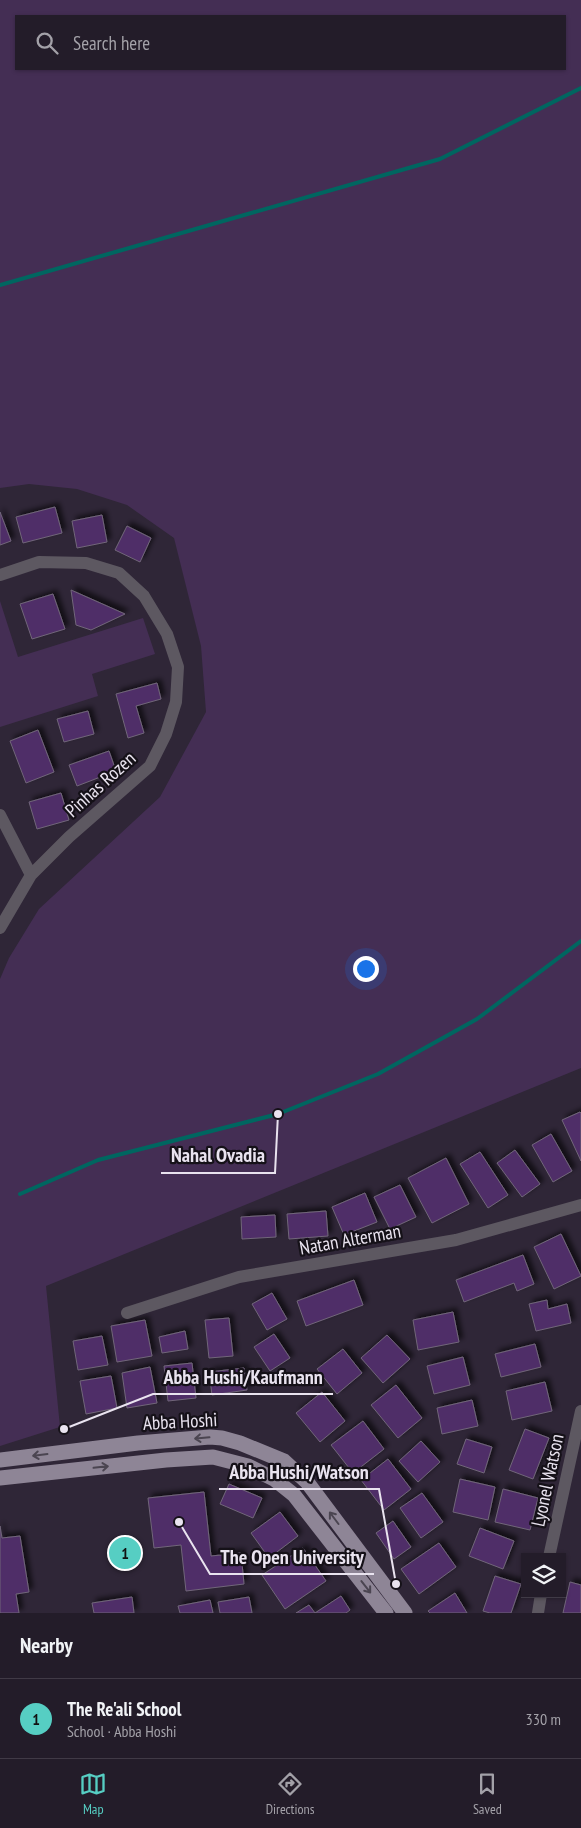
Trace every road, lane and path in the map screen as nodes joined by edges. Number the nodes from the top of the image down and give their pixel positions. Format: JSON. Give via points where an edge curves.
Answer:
{"nodes":[{"id":1,"x":0,"y":575,"type":"edge"},
{"id":2,"x":0,"y":815,"type":"edge"},
{"id":3,"x":31,"y":875,"type":"junction"},
{"id":4,"x":0,"y":928,"type":"edge"},
{"id":5,"x":577,"y":1209,"type":"edge"},
{"id":6,"x":127,"y":1313,"type":"dead end"},
{"id":7,"x":581,"y":1411,"type":"edge"},
{"id":8,"x":0,"y":1460,"type":"edge"},
{"id":9,"x":0,"y":1478,"type":"edge"},
{"id":10,"x":550,"y":1553,"type":"edge"},
{"id":11,"x":540,"y":1598,"type":"edge"},
{"id":12,"x":386,"y":1613,"type":"edge"},
{"id":13,"x":404,"y":1613,"type":"edge"},
{"id":14,"x":538,"y":1613,"type":"edge"}],
"edges":[{"from":1,"to":3,"type":"street","name":"Pinhas Rozen","via":[[39,562],[86,563],[119,573],[144,596],[167,634],[178,667],[176,702],[166,734],[150,766]]},
{"from":2,"to":3,"type":"street"},
{"from":3,"to":4,"type":"street","name":"Pinhas Rozen"},
{"from":5,"to":6,"type":"street","name":"Natan Alterman","via":[[456,1240],[239,1277]]},
{"from":7,"to":10,"type":"street","name":"Lyonel Watson"},
{"from":13,"to":8,"type":"main road","name":"Abba Hoshi","one_way":true,"via":[[308,1482],[284,1461],[248,1445],[210,1437]]},
{"from":9,"to":12,"type":"main road","name":"Abba Hoshi","one_way":true,"via":[[214,1457],[248,1466],[274,1479],[294,1495]]},
{"from":11,"to":14,"type":"street"}]}
